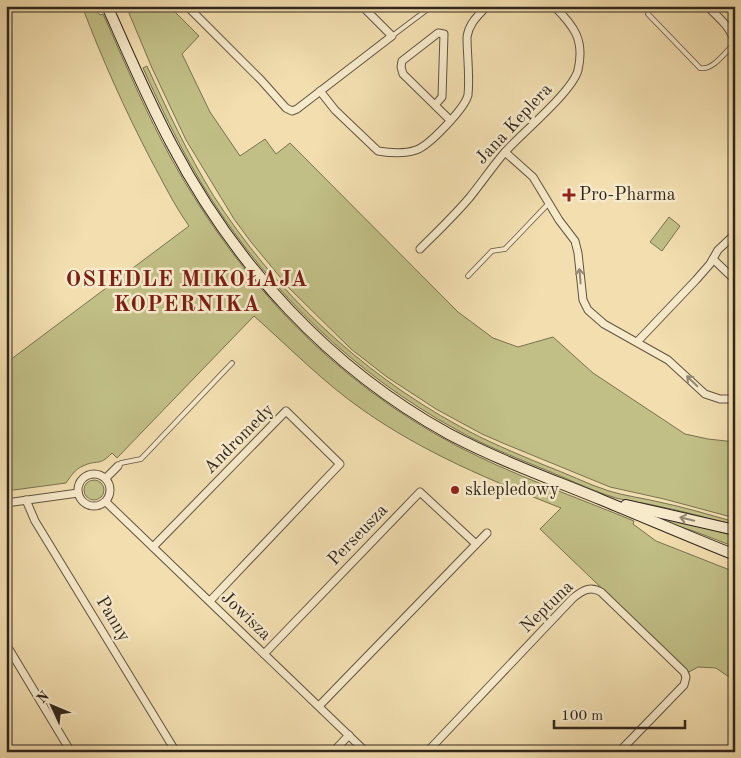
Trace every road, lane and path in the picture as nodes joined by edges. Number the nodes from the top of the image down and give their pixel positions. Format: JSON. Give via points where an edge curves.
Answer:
{"nodes":[{"id":1,"x":107,"y":6,"type":"edge"},
{"id":2,"x":187,"y":6,"type":"edge"},
{"id":3,"x":362,"y":6,"type":"edge"},
{"id":4,"x":432,"y":6,"type":"edge"},
{"id":5,"x":487,"y":6,"type":"edge"},
{"id":6,"x":554,"y":6,"type":"edge"},
{"id":7,"x":707,"y":6,"type":"edge"},
{"id":8,"x":648,"y":14,"type":"dead end"},
{"id":9,"x":392,"y":36,"type":"junction"},
{"id":10,"x":735,"y":42,"type":"edge"},
{"id":11,"x":320,"y":92,"type":"junction"},
{"id":12,"x":435,"y":105,"type":"junction"},
{"id":13,"x":450,"y":120,"type":"junction"},
{"id":14,"x":506,"y":152,"type":"junction"},
{"id":15,"x":548,"y":204,"type":"junction"},
{"id":16,"x":735,"y":234,"type":"edge"},
{"id":17,"x":420,"y":249,"type":"dead end"},
{"id":18,"x":713,"y":259,"type":"junction"},
{"id":19,"x":468,"y":276,"type":"dead end"},
{"id":20,"x":735,"y":280,"type":"edge"},
{"id":21,"x":637,"y":342,"type":"junction"},
{"id":22,"x":232,"y":363,"type":"dead end"},
{"id":23,"x":735,"y":399,"type":"edge"},
{"id":24,"x":118,"y":466,"type":"joint"},
{"id":25,"x":106,"y":478,"type":"junction"},
{"id":26,"x":78,"y":493,"type":"junction"},
{"id":27,"x":26,"y":500,"type":"junction"},
{"id":28,"x":601,"y":500,"type":"junction"},
{"id":29,"x":106,"y":502,"type":"junction"},
{"id":30,"x":6,"y":504,"type":"edge"},
{"id":31,"x":735,"y":530,"type":"edge"},
{"id":32,"x":487,"y":532,"type":"dead end"},
{"id":33,"x":476,"y":544,"type":"junction"},
{"id":34,"x":153,"y":547,"type":"junction"},
{"id":35,"x":735,"y":555,"type":"edge"},
{"id":36,"x":210,"y":601,"type":"junction"},
{"id":37,"x":6,"y":644,"type":"edge"},
{"id":38,"x":264,"y":654,"type":"junction"},
{"id":39,"x":319,"y":706,"type":"junction"},
{"id":40,"x":349,"y":735,"type":"junction"},
{"id":41,"x":71,"y":752,"type":"edge"},
{"id":42,"x":176,"y":752,"type":"edge"},
{"id":43,"x":333,"y":752,"type":"edge"},
{"id":44,"x":366,"y":752,"type":"edge"},
{"id":45,"x":427,"y":752,"type":"edge"},
{"id":46,"x":619,"y":752,"type":"edge"}],
"edges":[{"from":1,"to":28,"type":"main road","via":[[160,120],[204,201],[254,270],[308,328],[364,378],[442,430]]},
{"from":2,"to":11,"type":"street","via":[[292,112]]},
{"from":3,"to":9,"type":"street"},
{"from":4,"to":9,"type":"lane"},
{"from":5,"to":13,"type":"street","via":[[468,29],[468,95]]},
{"from":6,"to":14,"type":"street","name":"Jana Keplera","via":[[577,33],[580,56],[576,76]]},
{"from":7,"to":10,"type":"street","via":[[728,27]]},
{"from":8,"to":10,"type":"lane","via":[[700,68],[710,66]]},
{"from":9,"to":11,"type":"street"},
{"from":11,"to":13,"type":"street","via":[[378,151],[418,150]]},
{"from":12,"to":12,"type":"street","via":[[442,97],[444,34],[438,33],[402,61],[401,67],[403,74]]},
{"from":12,"to":13,"type":"street"},
{"from":14,"to":15,"type":"street","via":[[533,177]]},
{"from":14,"to":17,"type":"street","name":"Jana Keplera","via":[[462,207]]},
{"from":15,"to":19,"type":"lane","via":[[505,249],[492,251]]},
{"from":21,"to":15,"type":"street","one_way":true,"via":[[604,324],[588,310],[582,300],[575,241]]},
{"from":16,"to":18,"type":"street"},
{"from":18,"to":20,"type":"street"},
{"from":18,"to":21,"type":"street"},
{"from":23,"to":21,"type":"street","one_way":true,"via":[[720,400],[705,394],[674,364]]},
{"from":22,"to":24,"type":"lane","via":[[141,459]]},
{"from":24,"to":25,"type":"street"},
{"from":25,"to":26,"type":"street","via":[[96,474],[86,476],[79,483]]},
{"from":25,"to":29,"type":"street","via":[[110,488]]},
{"from":26,"to":27,"type":"street"},
{"from":26,"to":29,"type":"street","via":[[89,506]]},
{"from":27,"to":30,"type":"street"},
{"from":27,"to":42,"type":"street","name":"Panny","via":[[35,521]]},
{"from":31,"to":28,"type":"main road","one_way":true},
{"from":28,"to":35,"type":"main road"},
{"from":29,"to":34,"type":"street","name":"Jowisza"},
{"from":32,"to":33,"type":"street"},
{"from":33,"to":38,"type":"street","name":"Perseusza","via":[[420,492]]},
{"from":33,"to":39,"type":"street"},
{"from":34,"to":36,"type":"street","name":"Jowisza"},
{"from":34,"to":36,"type":"street","name":"Andromedy","via":[[286,411],[340,464]]},
{"from":36,"to":38,"type":"street","name":"Jowisza"},
{"from":37,"to":41,"type":"street"},
{"from":38,"to":39,"type":"street","name":"Jowisza"},
{"from":39,"to":40,"type":"street","name":"Jowisza"},
{"from":40,"to":43,"type":"street"},
{"from":40,"to":44,"type":"street","name":"Jowisza"},
{"from":45,"to":46,"type":"street","name":"Neptuna","via":[[573,598],[593,588],[601,592],[686,677],[684,685]]}]}
